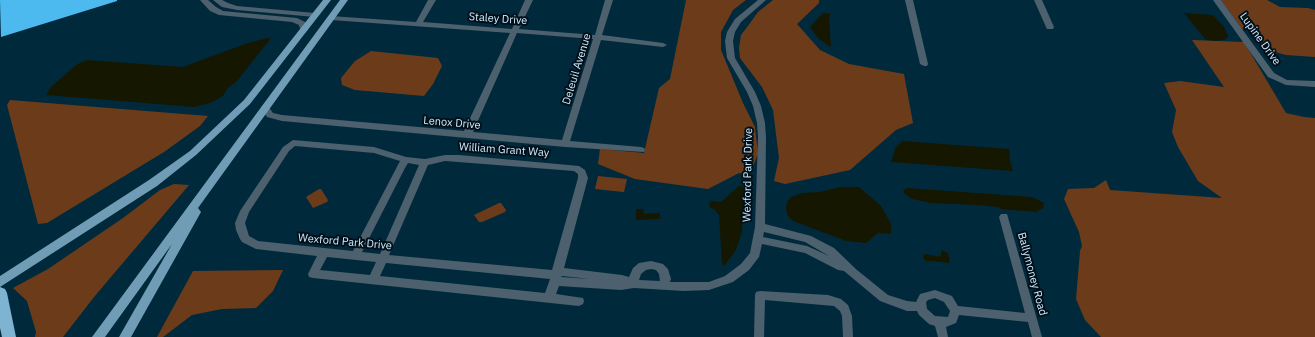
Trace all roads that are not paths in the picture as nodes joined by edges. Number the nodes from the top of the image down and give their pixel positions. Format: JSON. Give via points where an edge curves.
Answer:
{"nodes":[{"id":1,"x":204,"y":0,"type":"edge"},
{"id":2,"x":217,"y":0,"type":"edge"},
{"id":3,"x":327,"y":0,"type":"edge"},
{"id":4,"x":333,"y":0,"type":"edge"},
{"id":5,"x":344,"y":0,"type":"edge"},
{"id":6,"x":432,"y":0,"type":"edge"},
{"id":7,"x":528,"y":0,"type":"edge"},
{"id":8,"x":609,"y":0,"type":"edge"},
{"id":9,"x":762,"y":0,"type":"edge"},
{"id":10,"x":909,"y":0,"type":"edge"},
{"id":11,"x":1038,"y":0,"type":"edge"},
{"id":12,"x":1218,"y":0,"type":"edge"},
{"id":13,"x":753,"y":4,"type":"edge"},
{"id":14,"x":315,"y":15,"type":"junction"},
{"id":15,"x":331,"y":18,"type":"junction"},
{"id":16,"x":418,"y":24,"type":"junction"},
{"id":17,"x":1050,"y":27,"type":"dead end"},
{"id":18,"x":304,"y":30,"type":"junction"},
{"id":19,"x":515,"y":31,"type":"junction"},
{"id":20,"x":598,"y":37,"type":"junction"},
{"id":21,"x":663,"y":45,"type":"dead end"},
{"id":22,"x":924,"y":64,"type":"dead end"},
{"id":23,"x":296,"y":65,"type":"junction"},
{"id":24,"x":1315,"y":84,"type":"edge"},
{"id":25,"x":265,"y":108,"type":"junction"},
{"id":26,"x":468,"y":135,"type":"junction"},
{"id":27,"x":293,"y":143,"type":"joint"},
{"id":28,"x":565,"y":144,"type":"junction"},
{"id":29,"x":641,"y":150,"type":"dead end"},
{"id":30,"x":406,"y":160,"type":"junction"},
{"id":31,"x":425,"y":162,"type":"junction"},
{"id":32,"x":220,"y":169,"type":"junction"},
{"id":33,"x":1004,"y":217,"type":"dead end"},
{"id":34,"x":760,"y":227,"type":"junction"},
{"id":35,"x":759,"y":240,"type":"junction"},
{"id":36,"x":324,"y":252,"type":"junction"},
{"id":37,"x":356,"y":255,"type":"junction"},
{"id":38,"x":383,"y":258,"type":"junction"},
{"id":39,"x":853,"y":273,"type":"junction"},
{"id":40,"x":556,"y":275,"type":"junction"},
{"id":41,"x":373,"y":280,"type":"junction"},
{"id":42,"x":0,"y":282,"type":"edge"},
{"id":43,"x":634,"y":284,"type":"junction"},
{"id":44,"x":664,"y":286,"type":"junction"},
{"id":45,"x":0,"y":293,"type":"edge"},
{"id":46,"x":549,"y":298,"type":"junction"},
{"id":47,"x":579,"y":301,"type":"dead end"},
{"id":48,"x":921,"y":307,"type":"junction"},
{"id":49,"x":955,"y":310,"type":"junction"},
{"id":50,"x":1032,"y":318,"type":"junction"},
{"id":51,"x":940,"y":323,"type":"junction"},
{"id":52,"x":9,"y":337,"type":"edge"},
{"id":53,"x":98,"y":337,"type":"edge"},
{"id":54,"x":125,"y":337,"type":"edge"},
{"id":55,"x":759,"y":337,"type":"edge"},
{"id":56,"x":848,"y":337,"type":"edge"},
{"id":57,"x":943,"y":337,"type":"edge"},
{"id":58,"x":1037,"y":337,"type":"edge"}],
"edges":[{"from":1,"to":18,"type":"street","via":[[213,9],[222,13],[294,20],[302,24]]},
{"from":2,"to":14,"type":"street","via":[[237,8]]},
{"from":3,"to":14,"type":"main road"},
{"from":4,"to":15,"type":"main road","via":[[327,9]]},
{"from":5,"to":15,"type":"main road"},
{"from":6,"to":16,"type":"street"},
{"from":7,"to":19,"type":"street"},
{"from":8,"to":20,"type":"street","name":"Deleuil Avenue"},
{"from":9,"to":13,"type":"street","name":"Wexford Park Drive"},
{"from":10,"to":22,"type":"street"},
{"from":11,"to":17,"type":"street"},
{"from":12,"to":24,"type":"street","name":"Lupine Drive","via":[[1271,74],[1286,82]]},
{"from":13,"to":34,"type":"street","name":"Wexford Park Drive","via":[[731,32],[729,50],[757,106],[761,123]]},
{"from":14,"to":18,"type":"main road"},
{"from":14,"to":23,"type":"main road","via":[[319,24],[300,53]]},
{"from":15,"to":16,"type":"street","name":"Staley Drive"},
{"from":15,"to":23,"type":"main road"},
{"from":16,"to":19,"type":"street","name":"Staley Drive"},
{"from":18,"to":42,"type":"main road","via":[[247,102],[193,153],[153,184]]},
{"from":19,"to":20,"type":"street","name":"Staley Drive"},
{"from":19,"to":26,"type":"street"},
{"from":20,"to":21,"type":"street","name":"Staley Drive"},
{"from":20,"to":28,"type":"street","name":"Deleuil Avenue"},
{"from":23,"to":25,"type":"main road"},
{"from":25,"to":26,"type":"street","name":"Lenox Drive","via":[[270,115],[282,118]]},
{"from":25,"to":32,"type":"main road"},
{"from":26,"to":28,"type":"street","name":"Lenox Drive"},
{"from":27,"to":30,"type":"street","name":"William Grant Way","via":[[374,150]]},
{"from":27,"to":36,"type":"street","name":"Wexford Park Drive","via":[[286,149],[245,211],[240,223],[241,230],[245,239],[256,244]]},
{"from":28,"to":29,"type":"street","name":"Lenox Drive"},
{"from":30,"to":31,"type":"street","name":"William Grant Way"},
{"from":30,"to":37,"type":"street"},
{"from":31,"to":38,"type":"street"},
{"from":31,"to":40,"type":"street","name":"William Grant Way","via":[[459,158],[576,168],[582,172],[583,178]]},
{"from":32,"to":53,"type":"main road"},
{"from":32,"to":54,"type":"main road"},
{"from":33,"to":50,"type":"street","name":"Ballymoney Road"},
{"from":34,"to":35,"type":"street","name":"Wexford Park Drive"},
{"from":34,"to":39,"type":"street","via":[[808,239],[830,251]]},
{"from":35,"to":39,"type":"street","via":[[807,250]]},
{"from":35,"to":44,"type":"street","name":"Wexford Park Drive","via":[[755,254],[745,267],[729,279],[709,286]]},
{"from":36,"to":37,"type":"street","name":"Wexford Park Drive"},
{"from":36,"to":41,"type":"street","via":[[313,274]]},
{"from":37,"to":38,"type":"street","name":"Wexford Park Drive"},
{"from":38,"to":40,"type":"street","name":"Wexford Park Drive"},
{"from":38,"to":41,"type":"street"},
{"from":39,"to":48,"type":"street","via":[[884,298],[907,306]]},
{"from":40,"to":43,"type":"street","name":"Wexford Park Drive","via":[[621,286]]},
{"from":40,"to":46,"type":"street","name":"William Grant Way"},
{"from":41,"to":46,"type":"street"},
{"from":43,"to":44,"type":"street","name":"Wexford Park Drive"},
{"from":43,"to":44,"type":"street","via":[[637,271],[643,266],[651,265],[659,267],[664,272]]},
{"from":45,"to":52,"type":"highway"},
{"from":46,"to":47,"type":"street"},
{"from":48,"to":49,"type":"street","via":[[924,297],[935,294],[948,300]]},
{"from":48,"to":51,"type":"street","via":[[927,317]]},
{"from":49,"to":50,"type":"street"},
{"from":49,"to":51,"type":"street","via":[[952,320]]},
{"from":50,"to":58,"type":"street","name":"Ballymoney Road"},
{"from":51,"to":57,"type":"street"},
{"from":55,"to":56,"type":"street","via":[[760,295],[838,302],[847,316]]}]}
